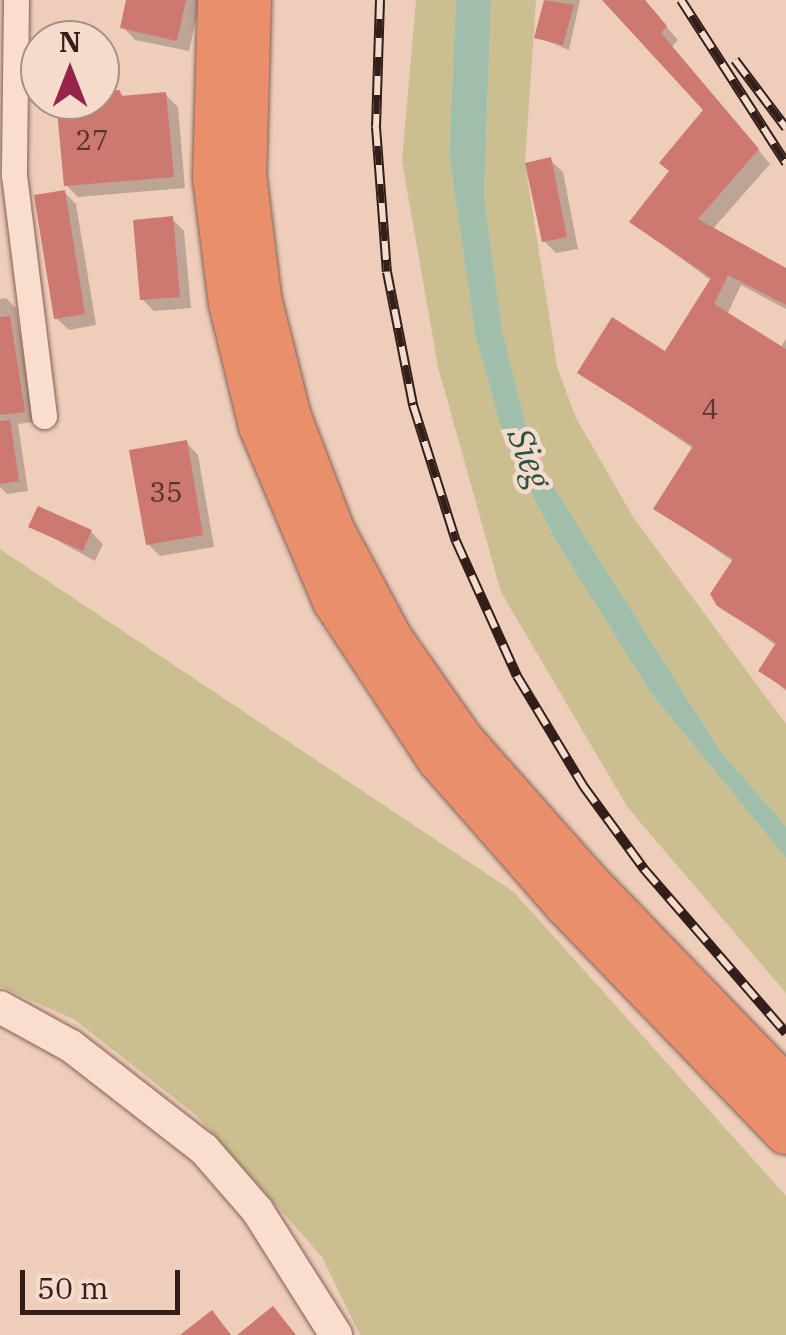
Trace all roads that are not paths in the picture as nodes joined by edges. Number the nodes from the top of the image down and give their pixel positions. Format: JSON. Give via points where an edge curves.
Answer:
{"nodes":[{"id":1,"x":16,"y":0,"type":"edge"},
{"id":2,"x":219,"y":0,"type":"edge"},
{"id":3,"x":250,"y":0,"type":"edge"},
{"id":4,"x":12,"y":264,"type":"edge"},
{"id":5,"x":44,"y":416,"type":"dead end"},
{"id":6,"x":0,"y":1007,"type":"edge"},
{"id":7,"x":704,"y":1025,"type":"junction"},
{"id":8,"x":786,"y":1087,"type":"edge"},
{"id":9,"x":786,"y":1133,"type":"edge"},
{"id":10,"x":336,"y":1335,"type":"edge"}],
"edges":[{"from":1,"to":4,"type":"street"},
{"from":2,"to":7,"type":"highway","via":[[214,177],[230,303],[260,426],[306,544],[366,656],[439,760]]},
{"from":3,"to":7,"type":"highway","via":[[245,175],[260,298],[290,417],[334,532],[392,640],[463,741]]},
{"from":4,"to":5,"type":"street"},
{"from":6,"to":10,"type":"street","via":[[84,1055],[204,1149],[277,1238]]},
{"from":7,"to":8,"type":"highway"},
{"from":7,"to":9,"type":"highway"}]}
